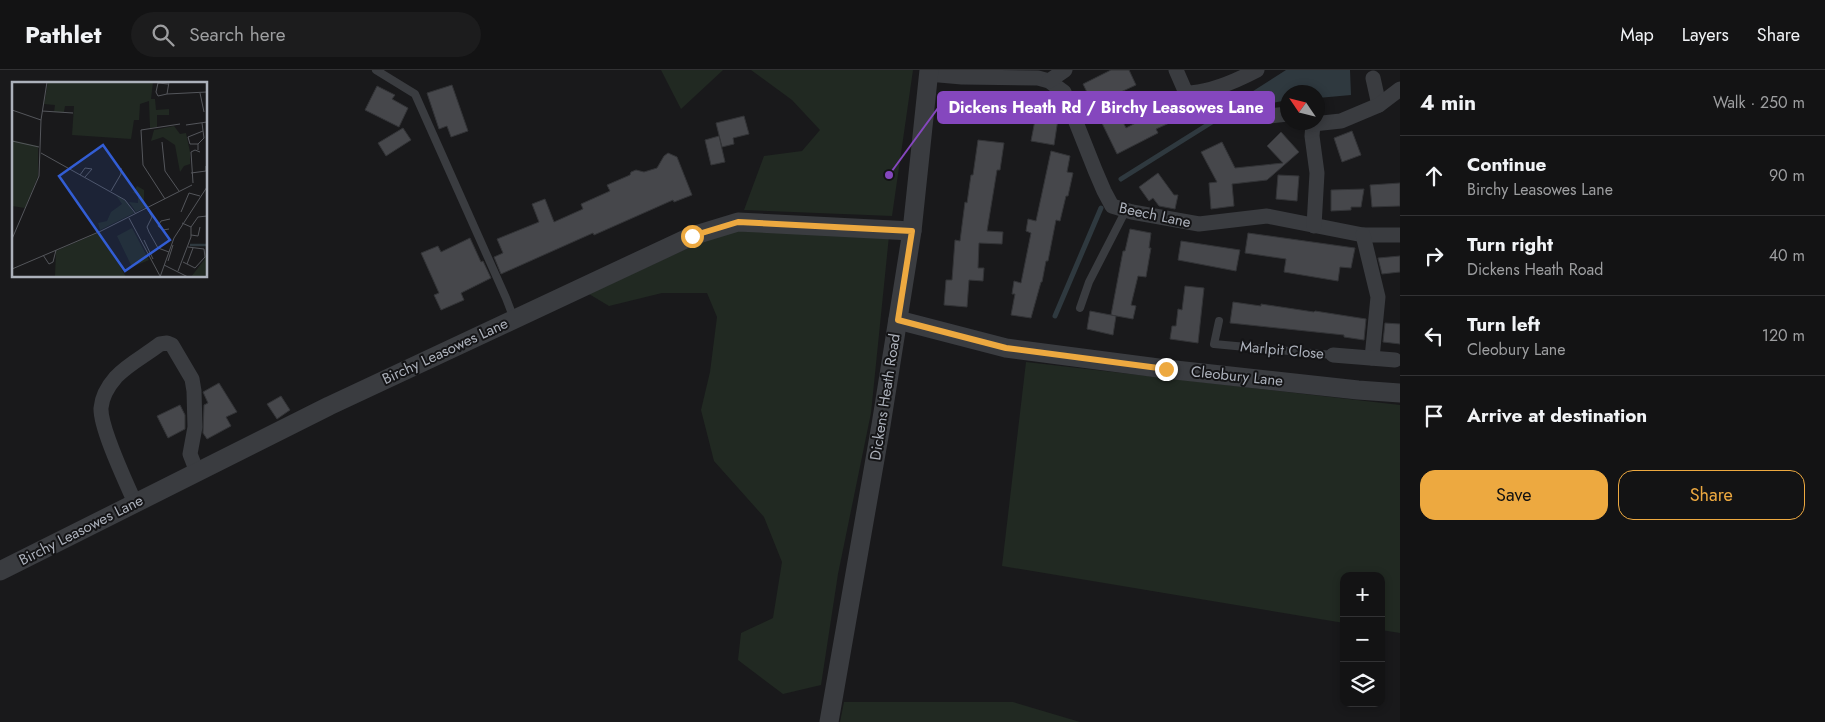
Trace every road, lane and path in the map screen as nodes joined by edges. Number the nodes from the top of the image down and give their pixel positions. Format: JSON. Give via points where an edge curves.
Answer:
{"nodes":[{"id":1,"x":376,"y":70,"type":"edge"},
{"id":2,"x":1065,"y":70,"type":"edge"},
{"id":3,"x":1176,"y":70,"type":"edge"},
{"id":4,"x":1257,"y":70,"type":"edge"},
{"id":5,"x":929,"y":72,"type":"edge"},
{"id":6,"x":1373,"y":78,"type":"dead end"},
{"id":7,"x":1049,"y":81,"type":"junction"},
{"id":8,"x":1400,"y":89,"type":"edge"},
{"id":9,"x":1379,"y":105,"type":"junction"},
{"id":10,"x":1280,"y":115,"type":"edge"},
{"id":11,"x":1269,"y":116,"type":"dead end"},
{"id":12,"x":1325,"y":122,"type":"edge"},
{"id":13,"x":1312,"y":130,"type":"edge"},
{"id":14,"x":1119,"y":208,"type":"junction"},
{"id":15,"x":1314,"y":226,"type":"junction"},
{"id":16,"x":912,"y":231,"type":"junction"},
{"id":17,"x":1363,"y":235,"type":"junction"},
{"id":18,"x":1400,"y":235,"type":"edge"},
{"id":19,"x":1080,"y":308,"type":"dead end"},
{"id":20,"x":514,"y":319,"type":"junction"},
{"id":21,"x":898,"y":320,"type":"junction"},
{"id":22,"x":1219,"y":322,"type":"dead end"},
{"id":23,"x":1333,"y":355,"type":"joint"},
{"id":24,"x":1372,"y":358,"type":"junction"},
{"id":25,"x":1398,"y":360,"type":"edge"},
{"id":26,"x":1400,"y":393,"type":"edge"},
{"id":27,"x":197,"y":472,"type":"junction"},
{"id":28,"x":135,"y":503,"type":"junction"},
{"id":29,"x":0,"y":570,"type":"edge"},
{"id":30,"x":829,"y":722,"type":"edge"}],
"edges":[{"from":1,"to":20,"type":"lane","via":[[415,94]]},
{"from":2,"to":7,"type":"street"},
{"from":3,"to":4,"type":"street","via":[[1186,93],[1198,93]]},
{"from":5,"to":7,"type":"street","via":[[962,77]]},
{"from":5,"to":16,"type":"street","name":"Dickens Heath Road"},
{"from":6,"to":9,"type":"street"},
{"from":7,"to":14,"type":"street","name":"Beech Lane","via":[[1064,92],[1104,191]]},
{"from":8,"to":9,"type":"street"},
{"from":9,"to":12,"type":"street","via":[[1341,121]]},
{"from":10,"to":11,"type":"street"},
{"from":13,"to":15,"type":"street","via":[[1317,173]]},
{"from":14,"to":15,"type":"street","name":"Beech Lane","via":[[1183,223],[1267,216]]},
{"from":14,"to":19,"type":"lane"},
{"from":15,"to":17,"type":"street","name":"Beech Lane"},
{"from":16,"to":20,"type":"street","name":"Birchy Leasowes Lane","via":[[738,222],[692,236]]},
{"from":16,"to":21,"type":"street","name":"Dickens Heath Road"},
{"from":17,"to":18,"type":"street","name":"Beech Lane"},
{"from":17,"to":24,"type":"street","via":[[1378,296]]},
{"from":20,"to":27,"type":"street","name":"Birchy Leasowes Lane"},
{"from":21,"to":26,"type":"street","name":"Cleobury Lane","via":[[1006,348]]},
{"from":21,"to":30,"type":"street","name":"Dickens Heath Road"},
{"from":22,"to":23,"type":"lane","name":"Marlpit Close","via":[[1214,344]]},
{"from":23,"to":24,"type":"street","name":"Marlpit Close"},
{"from":24,"to":25,"type":"street","name":"Marlpit Close"},
{"from":27,"to":28,"type":"street","name":"Birchy Leasowes Lane"},
{"from":27,"to":28,"type":"street","via":[[190,454],[194,427],[192,380],[172,345],[160,344],[118,375],[103,398],[101,409],[105,428]]},
{"from":28,"to":29,"type":"street","name":"Birchy Leasowes Lane"}]}
